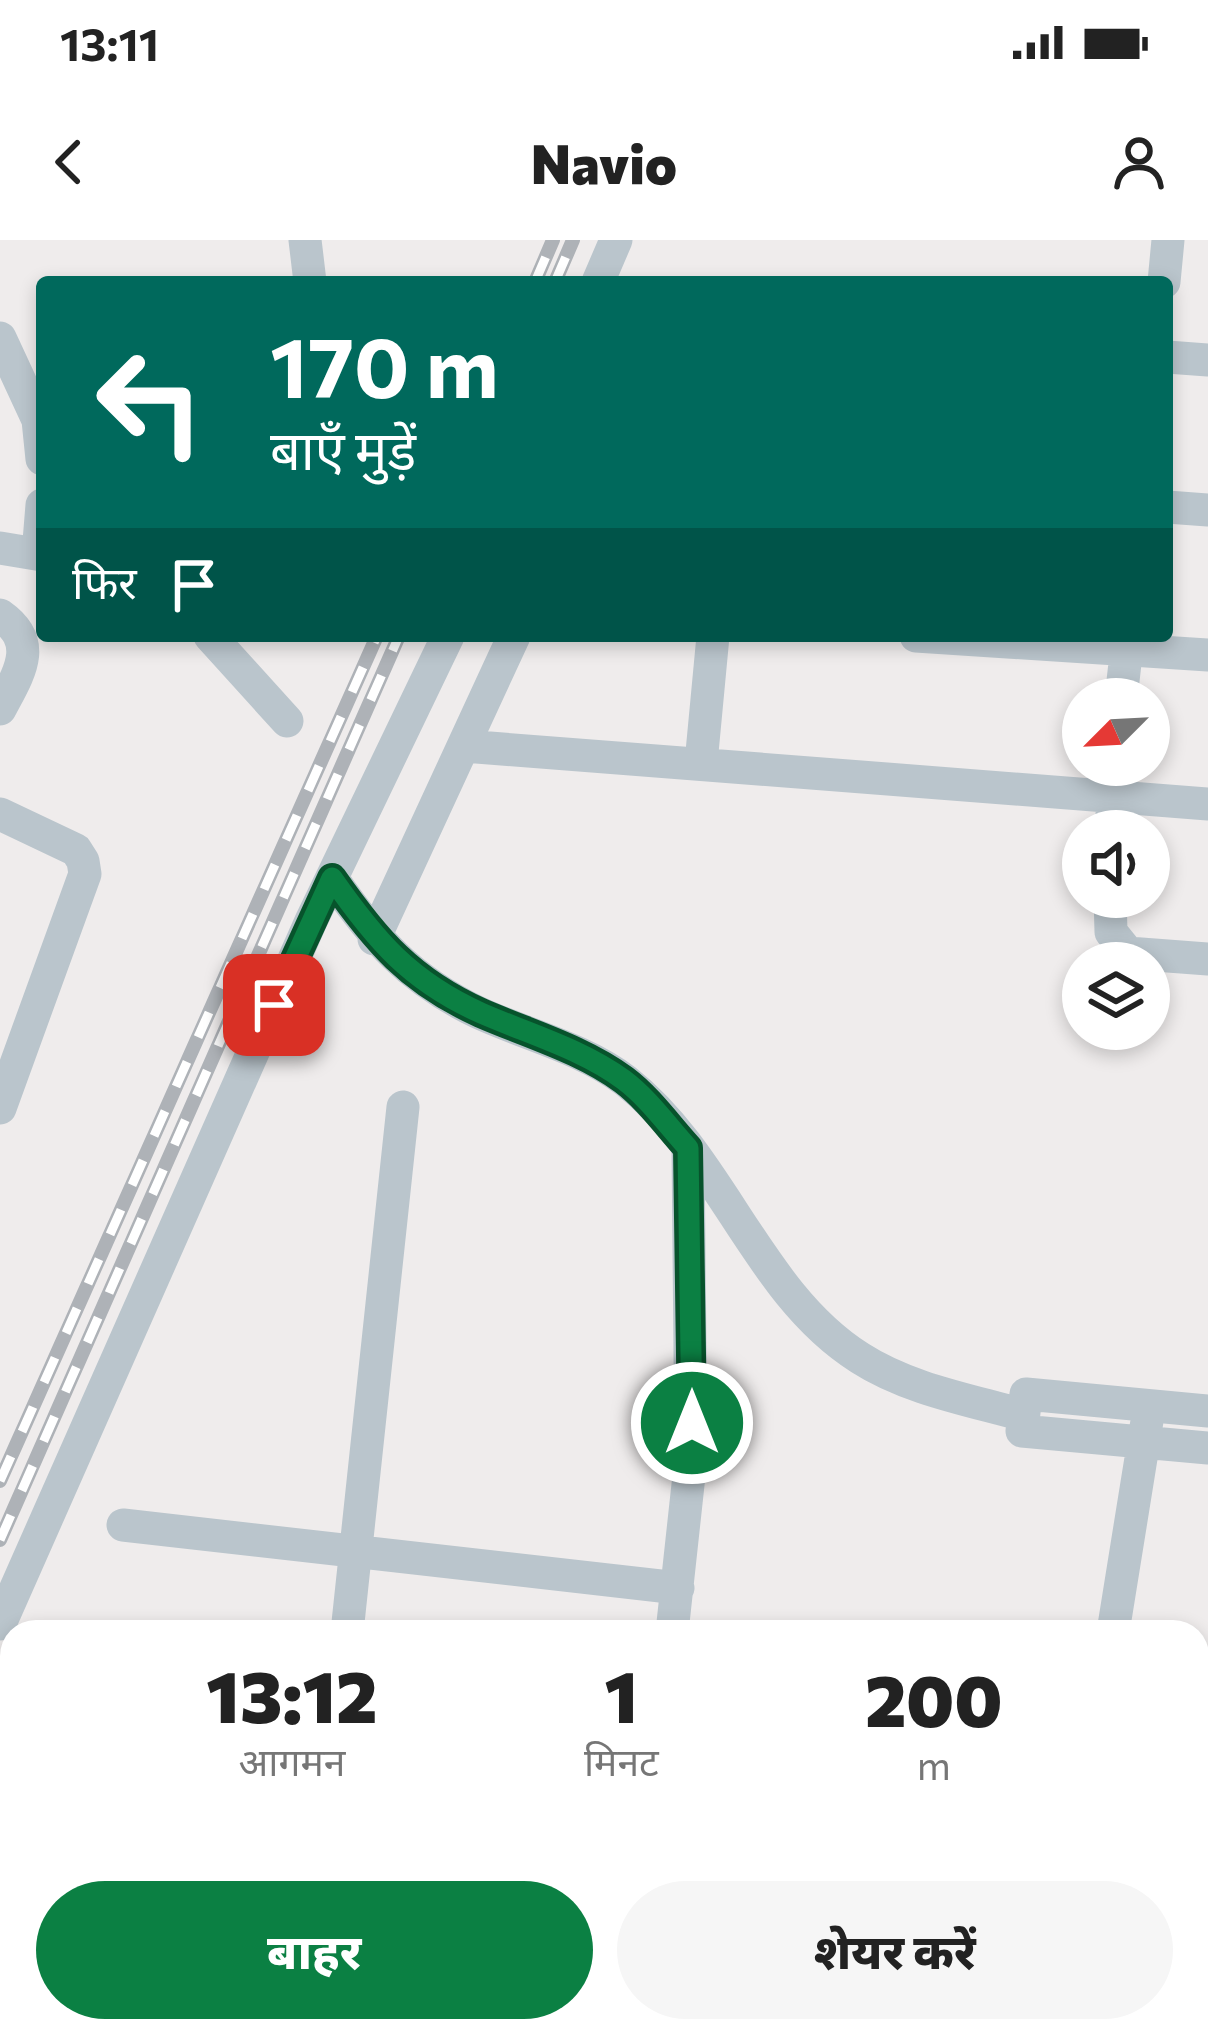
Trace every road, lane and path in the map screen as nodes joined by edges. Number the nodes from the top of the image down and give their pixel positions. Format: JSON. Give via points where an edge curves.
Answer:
{"nodes":[{"id":1,"x":305,"y":240,"type":"edge"},
{"id":2,"x":616,"y":240,"type":"edge"},
{"id":3,"x":1168,"y":240,"type":"edge"},
{"id":4,"x":309,"y":276,"type":"edge"},
{"id":5,"x":601,"y":276,"type":"edge"},
{"id":6,"x":1165,"y":276,"type":"edge"},
{"id":7,"x":0,"y":338,"type":"edge"},
{"id":8,"x":1173,"y":357,"type":"edge"},
{"id":9,"x":1208,"y":360,"type":"edge"},
{"id":10,"x":36,"y":416,"type":"edge"},
{"id":11,"x":1173,"y":507,"type":"edge"},
{"id":12,"x":1208,"y":510,"type":"edge"},
{"id":13,"x":0,"y":548,"type":"edge"},
{"id":14,"x":36,"y":553,"type":"edge"},
{"id":15,"x":0,"y":615,"type":"edge"},
{"id":16,"x":215,"y":642,"type":"edge"},
{"id":17,"x":445,"y":642,"type":"edge"},
{"id":18,"x":511,"y":642,"type":"edge"},
{"id":19,"x":712,"y":642,"type":"edge"},
{"id":20,"x":1097,"y":642,"type":"edge"},
{"id":21,"x":1127,"y":643,"type":"edge"},
{"id":22,"x":1208,"y":655,"type":"edge"},
{"id":23,"x":1123,"y":678,"type":"edge"},
{"id":24,"x":0,"y":709,"type":"edge"},
{"id":25,"x":287,"y":721,"type":"dead end"},
{"id":26,"x":464,"y":746,"type":"junction"},
{"id":27,"x":701,"y":764,"type":"junction"},
{"id":28,"x":1062,"y":779,"type":"edge"},
{"id":29,"x":1133,"y":786,"type":"edge"},
{"id":30,"x":1208,"y":805,"type":"edge"},
{"id":31,"x":0,"y":814,"type":"edge"},
{"id":32,"x":332,"y":878,"type":"junction"},
{"id":33,"x":1111,"y":918,"type":"edge"},
{"id":34,"x":374,"y":939,"type":"junction"},
{"id":35,"x":1208,"y":959,"type":"edge"},
{"id":36,"x":404,"y":1107,"type":"dead end"},
{"id":37,"x":0,"y":1108,"type":"edge"},
{"id":38,"x":688,"y":1148,"type":"junction"},
{"id":39,"x":1147,"y":1406,"type":"junction"},
{"id":40,"x":1208,"y":1411,"type":"edge"},
{"id":41,"x":1023,"y":1415,"type":"junction"},
{"id":42,"x":1146,"y":1442,"type":"junction"},
{"id":43,"x":1208,"y":1448,"type":"edge"},
{"id":44,"x":123,"y":1525,"type":"dead end"},
{"id":45,"x":356,"y":1551,"type":"junction"},
{"id":46,"x":678,"y":1588,"type":"junction"},
{"id":47,"x":2,"y":1620,"type":"edge"},
{"id":48,"x":348,"y":1620,"type":"edge"},
{"id":49,"x":674,"y":1620,"type":"edge"},
{"id":50,"x":1115,"y":1620,"type":"edge"}],
"edges":[{"from":1,"to":4,"type":"street"},
{"from":2,"to":5,"type":"street"},
{"from":3,"to":6,"type":"street"},
{"from":7,"to":10,"type":"street"},
{"from":8,"to":9,"type":"street"},
{"from":11,"to":12,"type":"street"},
{"from":13,"to":14,"type":"street"},
{"from":15,"to":24,"type":"street","via":[[26,647]]},
{"from":16,"to":25,"type":"street"},
{"from":17,"to":32,"type":"street"},
{"from":18,"to":26,"type":"street"},
{"from":19,"to":27,"type":"street"},
{"from":20,"to":21,"type":"street"},
{"from":21,"to":22,"type":"street"},
{"from":21,"to":23,"type":"street"},
{"from":26,"to":27,"type":"street"},
{"from":26,"to":34,"type":"street"},
{"from":27,"to":28,"type":"street"},
{"from":29,"to":30,"type":"street"},
{"from":31,"to":37,"type":"street","via":[[76,850],[85,874]]},
{"from":32,"to":34,"type":"street"},
{"from":32,"to":47,"type":"street"},
{"from":33,"to":35,"type":"street","via":[[1111,932],[1128,953]]},
{"from":34,"to":38,"type":"street","via":[[458,1001],[626,1081]]},
{"from":36,"to":45,"type":"street"},
{"from":38,"to":41,"type":"street","via":[[812,1321],[911,1383]]},
{"from":38,"to":46,"type":"street","via":[[692,1457]]},
{"from":39,"to":40,"type":"street"},
{"from":39,"to":41,"type":"street","via":[[1026,1394]]},
{"from":39,"to":42,"type":"street"},
{"from":41,"to":42,"type":"street","via":[[1022,1431]]},
{"from":42,"to":43,"type":"street"},
{"from":42,"to":50,"type":"street"},
{"from":44,"to":45,"type":"street"},
{"from":45,"to":46,"type":"street"},
{"from":45,"to":48,"type":"street"},
{"from":46,"to":49,"type":"street"}]}
